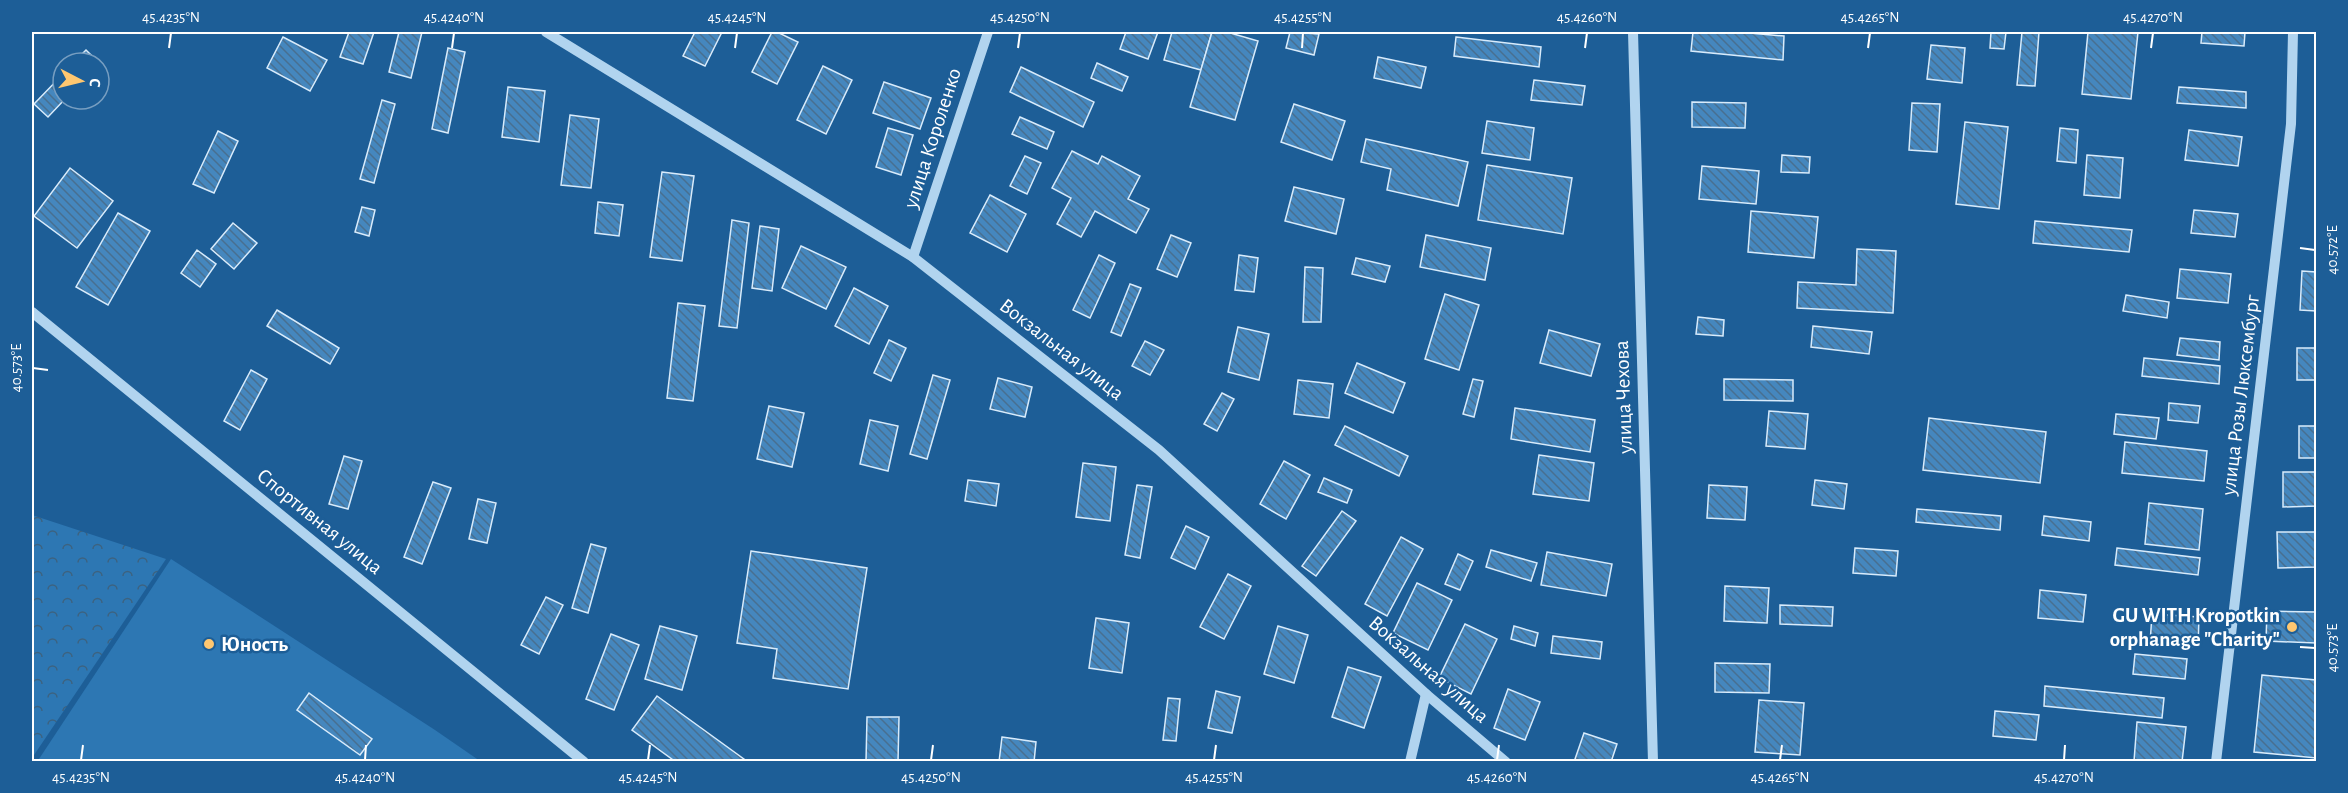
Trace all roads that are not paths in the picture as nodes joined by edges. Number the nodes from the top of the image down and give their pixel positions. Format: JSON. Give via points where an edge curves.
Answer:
{"nodes":[{"id":1,"x":546,"y":32,"type":"edge"},
{"id":2,"x":988,"y":32,"type":"edge"},
{"id":3,"x":1633,"y":32,"type":"edge"},
{"id":4,"x":2293,"y":32,"type":"edge"},
{"id":5,"x":913,"y":257,"type":"junction"},
{"id":6,"x":32,"y":312,"type":"edge"},
{"id":7,"x":1426,"y":694,"type":"junction"},
{"id":8,"x":584,"y":762,"type":"edge"},
{"id":9,"x":1410,"y":762,"type":"edge"},
{"id":10,"x":1506,"y":762,"type":"edge"},
{"id":11,"x":1653,"y":762,"type":"edge"},
{"id":12,"x":2216,"y":762,"type":"edge"}],
"edges":[{"from":1,"to":5,"type":"street","name":"Вокзальная улица"},
{"from":2,"to":5,"type":"street","name":"улица Короленко"},
{"from":3,"to":11,"type":"street","name":"улица Чехова"},
{"from":4,"to":12,"type":"street","name":"улица Розы Люксембург","via":[[2291,124]]},
{"from":5,"to":7,"type":"street","name":"Вокзальная улица","via":[[1159,450]]},
{"from":6,"to":8,"type":"street","name":"Спортивная улица"},
{"from":7,"to":9,"type":"street"},
{"from":7,"to":10,"type":"street","name":"Вокзальная улица"}]}
